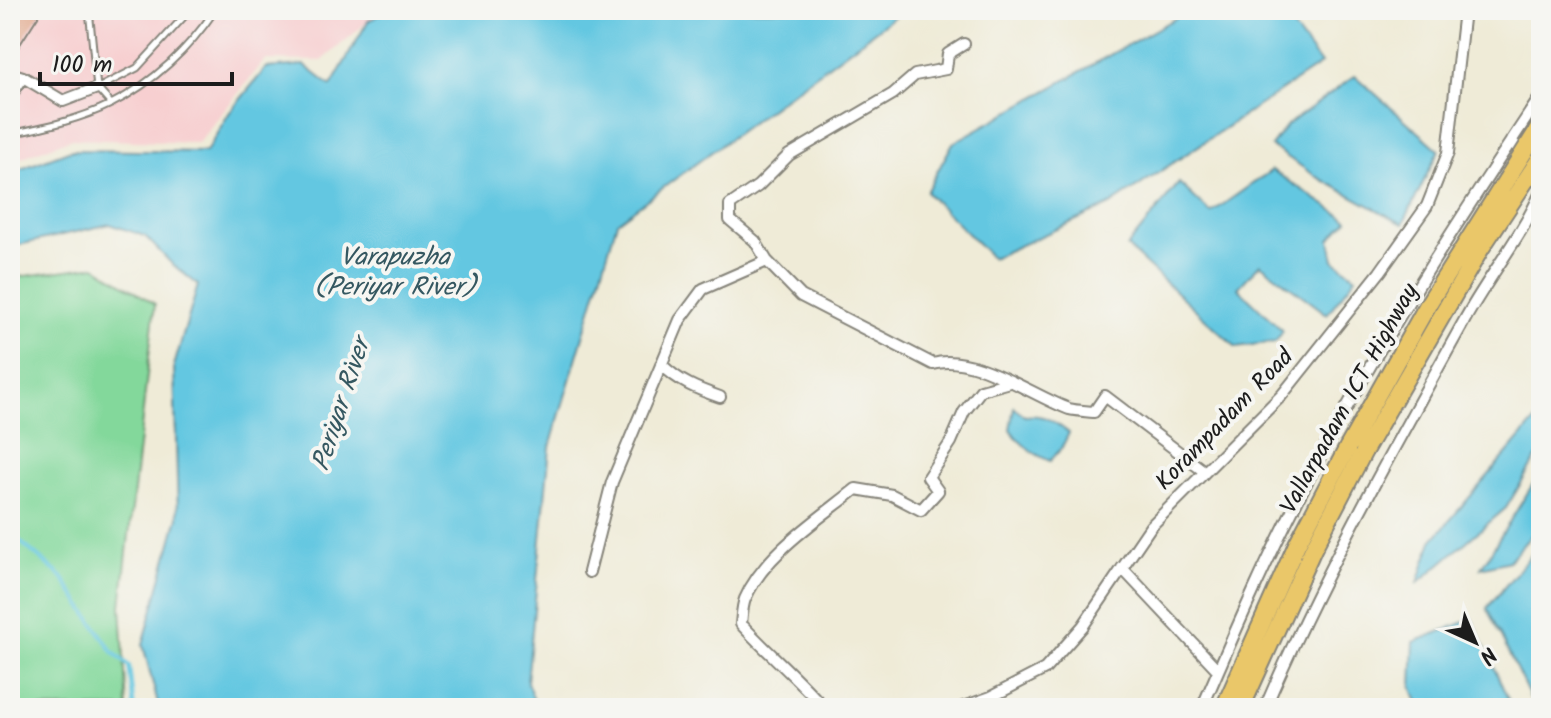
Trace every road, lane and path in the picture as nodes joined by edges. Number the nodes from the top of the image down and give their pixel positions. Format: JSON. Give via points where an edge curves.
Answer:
{"nodes":[{"id":1,"x":89,"y":10,"type":"edge"},
{"id":2,"x":190,"y":10,"type":"edge"},
{"id":3,"x":215,"y":10,"type":"edge"},
{"id":4,"x":1464,"y":10,"type":"edge"},
{"id":5,"x":964,"y":44,"type":"dead end"},
{"id":6,"x":10,"y":73,"type":"edge"},
{"id":7,"x":23,"y":77,"type":"junction"},
{"id":8,"x":97,"y":88,"type":"junction"},
{"id":9,"x":1541,"y":96,"type":"edge"},
{"id":10,"x":10,"y":97,"type":"edge"},
{"id":11,"x":111,"y":104,"type":"junction"},
{"id":12,"x":1541,"y":125,"type":"edge"},
{"id":13,"x":10,"y":134,"type":"edge"},
{"id":14,"x":1511,"y":141,"type":"junction"},
{"id":15,"x":1541,"y":157,"type":"edge"},
{"id":16,"x":1541,"y":185,"type":"edge"},
{"id":17,"x":1541,"y":192,"type":"edge"},
{"id":18,"x":767,"y":261,"type":"junction"},
{"id":19,"x":661,"y":364,"type":"junction"},
{"id":20,"x":1010,"y":382,"type":"junction"},
{"id":21,"x":720,"y":397,"type":"dead end"},
{"id":22,"x":1356,"y":449,"type":"junction"},
{"id":23,"x":1205,"y":472,"type":"junction"},
{"id":24,"x":1122,"y":568,"type":"junction"},
{"id":25,"x":589,"y":572,"type":"dead end"},
{"id":26,"x":1218,"y":670,"type":"junction"},
{"id":27,"x":824,"y":708,"type":"edge"},
{"id":28,"x":960,"y":708,"type":"edge"},
{"id":29,"x":1202,"y":708,"type":"edge"},
{"id":30,"x":1224,"y":708,"type":"edge"},
{"id":31,"x":1241,"y":708,"type":"edge"},
{"id":32,"x":1265,"y":708,"type":"edge"}],
"edges":[{"from":1,"to":8,"type":"lane"},
{"from":2,"to":8,"type":"lane","via":[[137,68]]},
{"from":3,"to":11,"type":"lane","via":[[166,67]]},
{"from":4,"to":23,"type":"street","name":"Korampadam Road","via":[[1448,153],[1427,206],[1282,395]]},
{"from":5,"to":18,"type":"street","via":[[948,54],[946,69],[915,75],[893,94],[789,155],[730,205],[730,220],[755,241]]},
{"from":6,"to":7,"type":"street"},
{"from":7,"to":8,"type":"street","via":[[63,101]]},
{"from":7,"to":10,"type":"street"},
{"from":8,"to":11,"type":"lane"},
{"from":9,"to":14,"type":"street"},
{"from":11,"to":13,"type":"lane"},
{"from":12,"to":22,"type":"highway","name":"Vallarpadam ICT Highway","bridge":true,"via":[[1430,301]]},
{"from":14,"to":16,"type":"street","via":[[1532,161]]},
{"from":14,"to":26,"type":"street","via":[[1354,394]]},
{"from":15,"to":22,"type":"highway","name":"Vallarpadam ICT Highway","bridge":true},
{"from":17,"to":32,"type":"street","via":[[1360,509]]},
{"from":18,"to":19,"type":"street","via":[[703,289],[680,320]]},
{"from":18,"to":20,"type":"street","via":[[801,296],[933,364],[947,360]]},
{"from":19,"to":21,"type":"street","via":[[675,378]]},
{"from":19,"to":25,"type":"street","via":[[612,482]]},
{"from":20,"to":23,"type":"street","via":[[1072,410],[1094,412],[1105,396]]},
{"from":20,"to":27,"type":"street","via":[[981,390],[964,412],[928,477],[938,491],[921,510],[892,495],[856,489],[803,529],[761,573],[745,600],[741,624]]},
{"from":22,"to":30,"type":"highway","name":"Vallarpadam ICT Highway","via":[[1297,544]]},
{"from":22,"to":31,"type":"highway","name":"Vallarpadam ICT Highway"},
{"from":23,"to":24,"type":"street","name":"Korampadam Road","via":[[1151,526]]},
{"from":24,"to":26,"type":"street"},
{"from":24,"to":28,"type":"street","name":"Korampadam Road","via":[[1083,626],[1045,669]]},
{"from":26,"to":29,"type":"street"}]}
